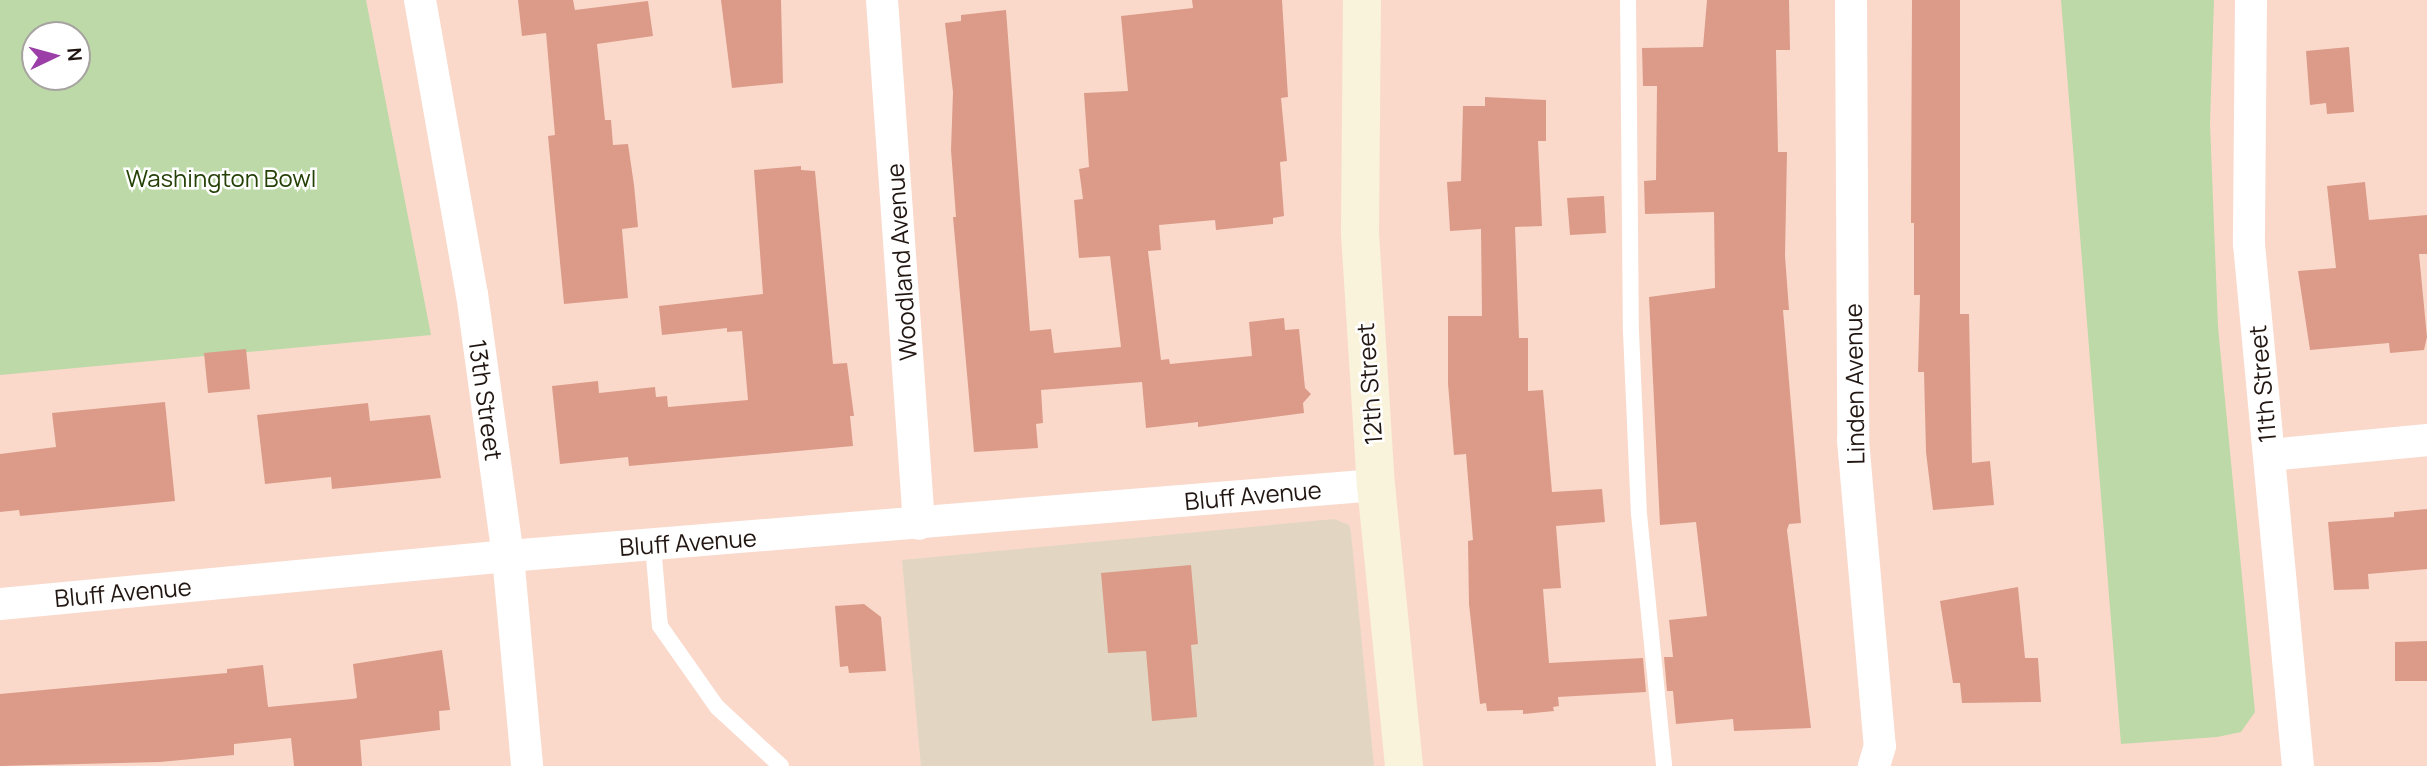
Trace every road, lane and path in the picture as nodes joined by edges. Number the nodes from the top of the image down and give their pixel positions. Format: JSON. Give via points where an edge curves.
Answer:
{"nodes":[{"id":1,"x":411,"y":0,"type":"edge"},
{"id":2,"x":420,"y":0,"type":"edge"},
{"id":3,"x":882,"y":0,"type":"edge"},
{"id":4,"x":1362,"y":0,"type":"edge"},
{"id":5,"x":1628,"y":0,"type":"edge"},
{"id":6,"x":1851,"y":0,"type":"edge"},
{"id":7,"x":2251,"y":0,"type":"edge"},
{"id":8,"x":427,"y":37,"type":"junction"},
{"id":9,"x":2427,"y":440,"type":"edge"},
{"id":10,"x":2269,"y":455,"type":"junction"},
{"id":11,"x":1376,"y":485,"type":"junction"},
{"id":12,"x":919,"y":524,"type":"junction"},
{"id":13,"x":653,"y":545,"type":"junction"},
{"id":14,"x":508,"y":556,"type":"junction"},
{"id":15,"x":0,"y":604,"type":"edge"},
{"id":16,"x":527,"y":766,"type":"edge"},
{"id":17,"x":781,"y":766,"type":"edge"},
{"id":18,"x":1404,"y":766,"type":"edge"},
{"id":19,"x":1664,"y":766,"type":"edge"},
{"id":20,"x":1874,"y":766,"type":"edge"},
{"id":21,"x":2298,"y":766,"type":"edge"}],
"edges":[{"from":1,"to":8,"type":"street","name":"13th Street"},
{"from":2,"to":8,"type":"street","name":"13th Street"},
{"from":3,"to":12,"type":"street","name":"Woodland Avenue"},
{"from":4,"to":11,"type":"street","name":"12th Street","via":[[1360,233]]},
{"from":5,"to":19,"type":"lane","via":[[1631,332],[1639,514]]},
{"from":6,"to":20,"type":"street","name":"Linden Avenue","via":[[1853,440],[1880,746]]},
{"from":7,"to":10,"type":"street","name":"11th Street","via":[[2249,244]]},
{"from":8,"to":14,"type":"street","name":"13th Street","via":[[472,294]]},
{"from":9,"to":10,"type":"street"},
{"from":10,"to":21,"type":"street","name":"11th Street"},
{"from":11,"to":12,"type":"street","name":"Bluff Avenue"},
{"from":11,"to":18,"type":"street","name":"12th Street"},
{"from":12,"to":13,"type":"street","name":"Bluff Avenue"},
{"from":13,"to":14,"type":"street","name":"Bluff Avenue"},
{"from":13,"to":17,"type":"lane","via":[[660,626],[717,707]]},
{"from":14,"to":15,"type":"street","name":"Bluff Avenue"},
{"from":14,"to":16,"type":"street","name":"13th Street"}]}
